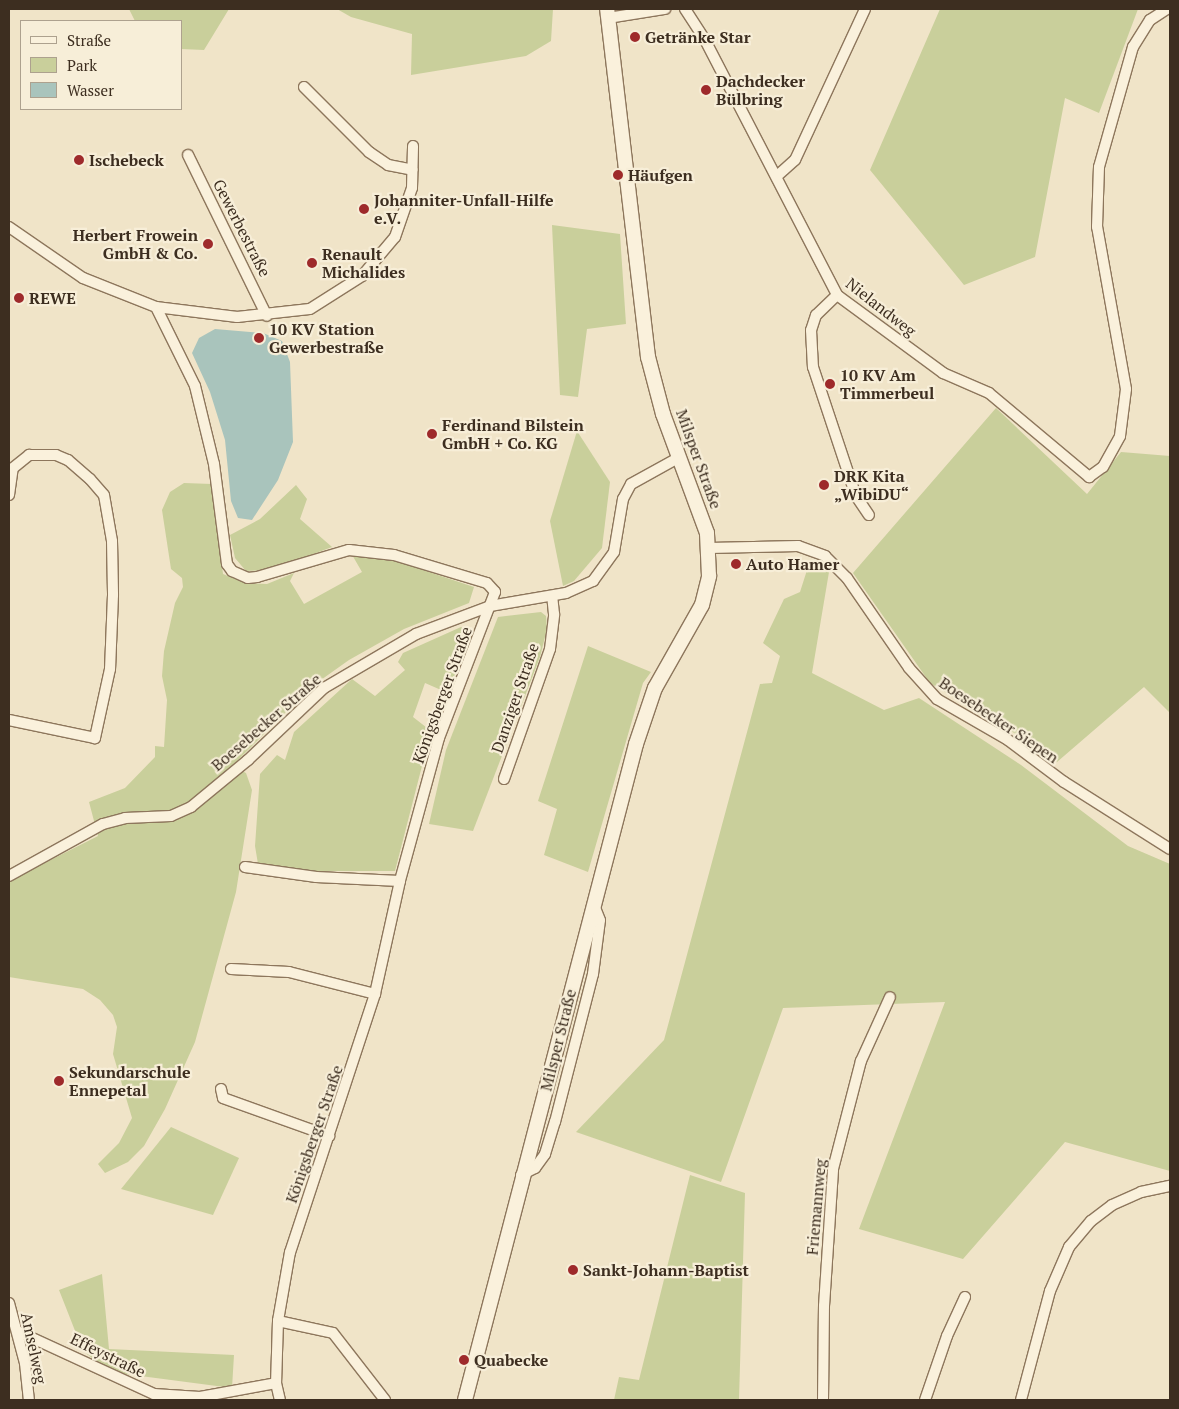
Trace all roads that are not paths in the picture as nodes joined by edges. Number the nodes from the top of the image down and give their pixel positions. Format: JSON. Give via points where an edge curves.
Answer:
{"nodes":[{"id":1,"x":665,"y":9,"type":"edge"},
{"id":2,"x":685,"y":9,"type":"edge"},
{"id":3,"x":865,"y":9,"type":"edge"},
{"id":4,"x":1167,"y":9,"type":"edge"},
{"id":5,"x":607,"y":14,"type":"edge"},
{"id":6,"x":304,"y":87,"type":"dead end"},
{"id":7,"x":413,"y":146,"type":"dead end"},
{"id":8,"x":188,"y":155,"type":"dead end"},
{"id":9,"x":413,"y":170,"type":"junction"},
{"id":10,"x":777,"y":176,"type":"junction"},
{"id":11,"x":9,"y":227,"type":"edge"},
{"id":12,"x":836,"y":294,"type":"junction"},
{"id":13,"x":156,"y":307,"type":"junction"},
{"id":14,"x":267,"y":316,"type":"junction"},
{"id":15,"x":680,"y":457,"type":"junction"},
{"id":16,"x":9,"y":495,"type":"edge"},
{"id":17,"x":869,"y":515,"type":"dead end"},
{"id":18,"x":709,"y":548,"type":"junction"},
{"id":19,"x":552,"y":596,"type":"junction"},
{"id":20,"x":490,"y":606,"type":"junction"},
{"id":21,"x":9,"y":720,"type":"edge"},
{"id":22,"x":504,"y":779,"type":"dead end"},
{"id":23,"x":1170,"y":848,"type":"edge"},
{"id":24,"x":245,"y":867,"type":"dead end"},
{"id":25,"x":9,"y":876,"type":"edge"},
{"id":26,"x":400,"y":881,"type":"junction"},
{"id":27,"x":593,"y":903,"type":"junction"},
{"id":28,"x":231,"y":969,"type":"dead end"},
{"id":29,"x":375,"y":994,"type":"junction"},
{"id":30,"x":890,"y":996,"type":"dead end"},
{"id":31,"x":221,"y":1089,"type":"dead end"},
{"id":32,"x":329,"y":1136,"type":"junction"},
{"id":33,"x":521,"y":1175,"type":"junction"},
{"id":34,"x":1170,"y":1186,"type":"edge"},
{"id":35,"x":965,"y":1297,"type":"dead end"},
{"id":36,"x":9,"y":1303,"type":"edge"},
{"id":37,"x":278,"y":1320,"type":"junction"},
{"id":38,"x":17,"y":1331,"type":"junction"},
{"id":39,"x":276,"y":1383,"type":"junction"},
{"id":40,"x":29,"y":1400,"type":"edge"},
{"id":41,"x":280,"y":1400,"type":"edge"},
{"id":42,"x":385,"y":1400,"type":"edge"},
{"id":43,"x":465,"y":1400,"type":"edge"},
{"id":44,"x":823,"y":1400,"type":"edge"},
{"id":45,"x":925,"y":1400,"type":"edge"},
{"id":46,"x":1021,"y":1400,"type":"edge"}],
"edges":[{"from":1,"to":5,"type":"street"},
{"from":2,"to":10,"type":"street","name":"Nielandweg"},
{"from":3,"to":10,"type":"street","via":[[795,160]]},
{"from":4,"to":12,"type":"street","name":"Nielandweg","via":[[1150,20],[1133,47],[1099,167],[1097,227],[1126,389],[1120,436],[1103,468],[1094,476],[1082,474],[1019,415],[989,392],[944,373]]},
{"from":5,"to":15,"type":"street","name":"Milsper Straße","via":[[648,357],[663,414]]},
{"from":6,"to":9,"type":"street","via":[[369,152],[388,165]]},
{"from":7,"to":9,"type":"street"},
{"from":8,"to":14,"type":"street","name":"Gewerbestraße"},
{"from":9,"to":14,"type":"street","via":[[412,188],[400,224],[375,263],[338,294],[310,309]]},
{"from":10,"to":12,"type":"street","name":"Nielandweg"},
{"from":11,"to":13,"type":"street","via":[[83,278]]},
{"from":12,"to":17,"type":"street","via":[[816,315],[810,348],[813,368],[856,496]]},
{"from":13,"to":14,"type":"street","via":[[237,317]]},
{"from":13,"to":20,"type":"street","via":[[195,386],[214,464],[227,564],[232,571],[248,578],[257,577],[349,550],[394,555],[487,583],[495,592]]},
{"from":15,"to":18,"type":"street","name":"Milsper Straße","via":[[700,508]]},
{"from":15,"to":19,"type":"street","name":"Boesebecker Straße","via":[[631,484],[624,499],[614,552],[601,574],[580,588]]},
{"from":16,"to":21,"type":"street","via":[[13,468],[29,456],[56,455],[68,460],[104,495],[112,540],[113,595],[110,669],[94,738]]},
{"from":18,"to":23,"type":"street","name":"Boesebecker Siepen","via":[[798,546],[825,556],[846,578],[909,668],[937,699],[1008,740],[1056,777]]},
{"from":18,"to":27,"type":"street","name":"Milsper Straße","via":[[709,576],[702,605],[655,688]]},
{"from":19,"to":20,"type":"street","name":"Boesebecker Straße"},
{"from":19,"to":22,"type":"street","name":"Danziger Straße","via":[[554,614],[550,649]]},
{"from":20,"to":25,"type":"street","name":"Boesebecker Straße","via":[[416,634],[324,688],[248,760],[191,807],[171,816],[125,818],[103,824]]},
{"from":20,"to":26,"type":"street","name":"Königsberger Straße","via":[[439,738]]},
{"from":24,"to":26,"type":"street","via":[[316,877]]},
{"from":26,"to":29,"type":"street","name":"Königsberger Straße"},
{"from":27,"to":33,"type":"street","name":"Milsper Straße"},
{"from":27,"to":33,"type":"street","name":"Milsper Straße","via":[[600,920],[593,974],[555,1122],[545,1154],[535,1168]]},
{"from":28,"to":29,"type":"street","via":[[289,972]]},
{"from":29,"to":32,"type":"street","name":"Königsberger Straße"},
{"from":30,"to":44,"type":"street","name":"Friemannweg","via":[[861,1061],[832,1169],[824,1306]]},
{"from":31,"to":32,"type":"street","via":[[223,1098]]},
{"from":32,"to":37,"type":"street","name":"Königsberger Straße","via":[[290,1252]]},
{"from":33,"to":43,"type":"street","name":"Milsper Straße"},
{"from":34,"to":46,"type":"street","via":[[1141,1192],[1112,1205],[1091,1222],[1069,1247],[1050,1291]]},
{"from":35,"to":45,"type":"street"},
{"from":36,"to":38,"type":"street","name":"Amselweg"},
{"from":37,"to":39,"type":"street","name":"Königsberger Straße"},
{"from":37,"to":42,"type":"street","via":[[333,1333]]},
{"from":38,"to":39,"type":"street","name":"Effeystraße","via":[[154,1394],[200,1397]]},
{"from":38,"to":40,"type":"street","name":"Amselweg"},
{"from":39,"to":41,"type":"street","name":"Königsberger Straße"}]}
